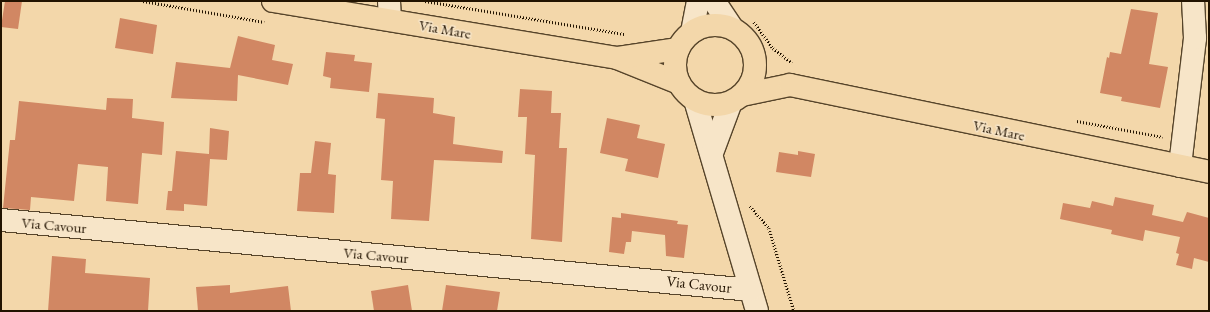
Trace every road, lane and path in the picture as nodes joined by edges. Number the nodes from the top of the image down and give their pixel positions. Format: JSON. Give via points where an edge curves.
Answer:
{"nodes":[{"id":1,"x":143,"y":1,"type":"edge"},
{"id":2,"x":273,"y":1,"type":"edge"},
{"id":3,"x":425,"y":1,"type":"edge"},
{"id":4,"x":698,"y":1,"type":"edge"},
{"id":5,"x":714,"y":1,"type":"edge"},
{"id":6,"x":1193,"y":1,"type":"edge"},
{"id":7,"x":390,"y":10,"type":"edge"},
{"id":8,"x":268,"y":22,"type":"dead end"},
{"id":9,"x":741,"y":23,"type":"junction"},
{"id":10,"x":692,"y":32,"type":"junction"},
{"id":11,"x":627,"y":34,"type":"dead end"},
{"id":12,"x":678,"y":49,"type":"junction"},
{"id":13,"x":754,"y":56,"type":"junction"},
{"id":14,"x":617,"y":58,"type":"junction"},
{"id":15,"x":795,"y":76,"type":"junction"},
{"id":16,"x":679,"y":83,"type":"junction"},
{"id":17,"x":737,"y":98,"type":"junction"},
{"id":18,"x":696,"y":100,"type":"junction"},
{"id":19,"x":1073,"y":120,"type":"dead end"},
{"id":20,"x":1183,"y":140,"type":"junction"},
{"id":21,"x":712,"y":153,"type":"junction"},
{"id":22,"x":1180,"y":166,"type":"junction"},
{"id":23,"x":1209,"y":172,"type":"edge"},
{"id":24,"x":748,"y":204,"type":"dead end"},
{"id":25,"x":1,"y":220,"type":"edge"},
{"id":26,"x":751,"y":290,"type":"junction"},
{"id":27,"x":758,"y":311,"type":"edge"},
{"id":28,"x":794,"y":311,"type":"edge"}],
"edges":[{"from":1,"to":8,"type":"path"},
{"from":2,"to":7,"type":"main road","name":"Via Mare"},
{"from":3,"to":11,"type":"path"},
{"from":4,"to":10,"type":"street"},
{"from":5,"to":9,"type":"street"},
{"from":6,"to":20,"type":"street","via":[[1195,38]]},
{"from":7,"to":14,"type":"main road","name":"Via Mare"},
{"from":9,"to":10,"type":"main road","via":[[712,24]]},
{"from":9,"to":13,"type":"main road","name":"Via Mare","via":[[743,35]]},
{"from":9,"to":15,"type":"path","via":[[764,34]]},
{"from":10,"to":12,"type":"main road"},
{"from":12,"to":14,"type":"main road","name":"Via Mare"},
{"from":12,"to":16,"type":"main road","via":[[675,72]]},
{"from":13,"to":15,"type":"main road","name":"Via Mare"},
{"from":13,"to":17,"type":"main road","name":"Via Mare","via":[[755,70],[751,84]]},
{"from":14,"to":16,"type":"main road","name":"Via Mare"},
{"from":15,"to":17,"type":"main road","name":"Via Mare"},
{"from":15,"to":22,"type":"main road","name":"Via Mare"},
{"from":16,"to":18,"type":"main road","name":"Via Mare"},
{"from":17,"to":18,"type":"main road","name":"Via Mare","via":[[713,104]]},
{"from":17,"to":21,"type":"street"},
{"from":18,"to":21,"type":"street"},
{"from":19,"to":20,"type":"path"},
{"from":20,"to":22,"type":"street"},
{"from":21,"to":26,"type":"street"},
{"from":22,"to":23,"type":"main road","name":"Via Mare"},
{"from":24,"to":28,"type":"path","via":[[769,228]]},
{"from":25,"to":26,"type":"street","name":"Via Cavour"},
{"from":26,"to":27,"type":"street"}]}
